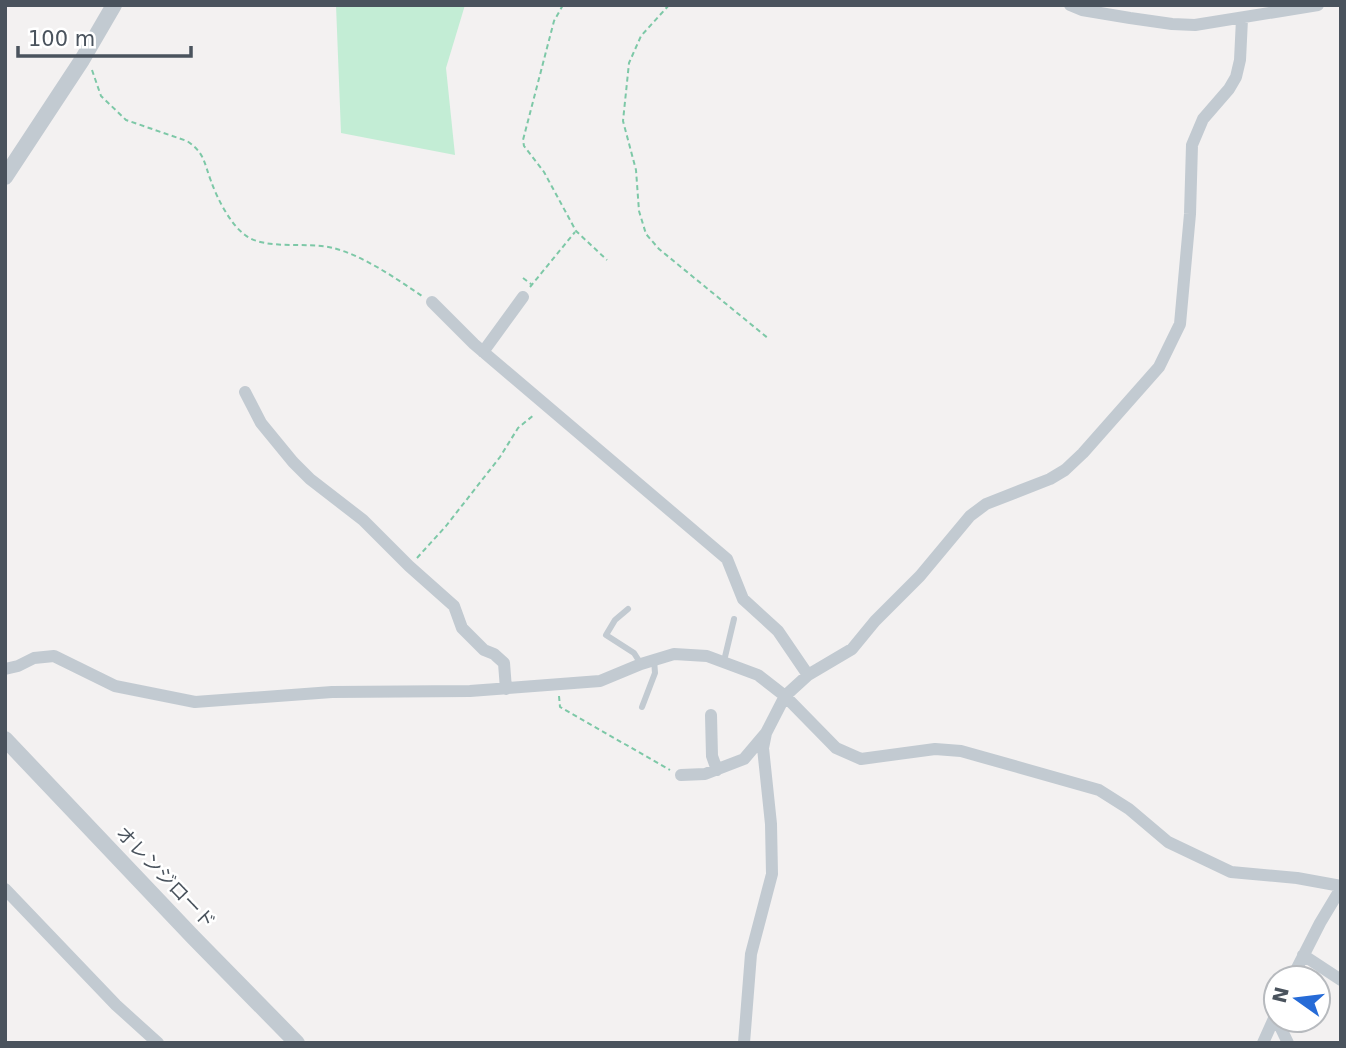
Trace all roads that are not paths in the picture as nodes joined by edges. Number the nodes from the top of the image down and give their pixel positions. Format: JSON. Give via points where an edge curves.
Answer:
{"nodes":[{"id":1,"x":114,"y":5,"type":"edge"},
{"id":2,"x":1070,"y":5,"type":"edge"},
{"id":3,"x":1318,"y":5,"type":"edge"},
{"id":4,"x":1242,"y":19,"type":"junction"},
{"id":5,"x":5,"y":177,"type":"edge"},
{"id":6,"x":523,"y":297,"type":"road end"},
{"id":7,"x":432,"y":302,"type":"road end"},
{"id":8,"x":483,"y":352,"type":"junction"},
{"id":9,"x":245,"y":392,"type":"dead end"},
{"id":10,"x":628,"y":608,"type":"dead end"},
{"id":11,"x":734,"y":619,"type":"dead end"},
{"id":12,"x":724,"y":661,"type":"junction"},
{"id":13,"x":648,"y":662,"type":"junction"},
{"id":14,"x":5,"y":669,"type":"edge"},
{"id":15,"x":808,"y":675,"type":"junction"},
{"id":16,"x":506,"y":689,"type":"junction"},
{"id":17,"x":785,"y":696,"type":"junction"},
{"id":18,"x":642,"y":707,"type":"dead end"},
{"id":19,"x":711,"y":715,"type":"dead end"},
{"id":20,"x":766,"y":733,"type":"junction"},
{"id":21,"x":5,"y":739,"type":"edge"},
{"id":22,"x":717,"y":770,"type":"junction"},
{"id":23,"x":681,"y":775,"type":"road end"},
{"id":24,"x":1341,"y":887,"type":"edge"},
{"id":25,"x":5,"y":889,"type":"edge"},
{"id":26,"x":1303,"y":955,"type":"junction"},
{"id":27,"x":1299,"y":964,"type":"edge"},
{"id":28,"x":1341,"y":981,"type":"edge"},
{"id":29,"x":158,"y":1043,"type":"edge"},
{"id":30,"x":297,"y":1043,"type":"edge"},
{"id":31,"x":744,"y":1043,"type":"edge"}],
"edges":[{"from":1,"to":5,"type":"street"},
{"from":2,"to":4,"type":"street","via":[[1172,24]]},
{"from":3,"to":4,"type":"street"},
{"from":4,"to":15,"type":"street","via":[[1236,77],[1203,119],[1192,145],[1180,324],[1159,367],[1065,470],[986,504],[970,516],[852,649]]},
{"from":6,"to":8,"type":"street"},
{"from":7,"to":8,"type":"street"},
{"from":8,"to":15,"type":"street","via":[[727,559],[743,599],[778,631]]},
{"from":9,"to":16,"type":"street","via":[[261,423],[293,462],[454,606],[462,628],[504,663]]},
{"from":10,"to":13,"type":"lane","via":[[606,635]]},
{"from":11,"to":12,"type":"lane"},
{"from":12,"to":13,"type":"street","via":[[674,654]]},
{"from":12,"to":17,"type":"street","via":[[758,675]]},
{"from":13,"to":16,"type":"street","via":[[600,681]]},
{"from":13,"to":18,"type":"lane","via":[[655,673]]},
{"from":14,"to":16,"type":"street","via":[[54,656],[115,686],[195,702],[332,692]]},
{"from":15,"to":17,"type":"street"},
{"from":17,"to":20,"type":"street"},
{"from":17,"to":24,"type":"street","via":[[836,748],[861,758],[935,749],[961,751],[1099,790],[1168,842],[1231,872]]},
{"from":19,"to":22,"type":"street"},
{"from":20,"to":22,"type":"street","via":[[744,760]]},
{"from":20,"to":31,"type":"street","via":[[763,748],[772,874],[751,954]]},
{"from":21,"to":30,"type":"street","name":"オレンジロード"},
{"from":22,"to":23,"type":"street"},
{"from":24,"to":26,"type":"street"},
{"from":25,"to":29,"type":"street"},
{"from":26,"to":27,"type":"street"},
{"from":26,"to":28,"type":"street"}]}
